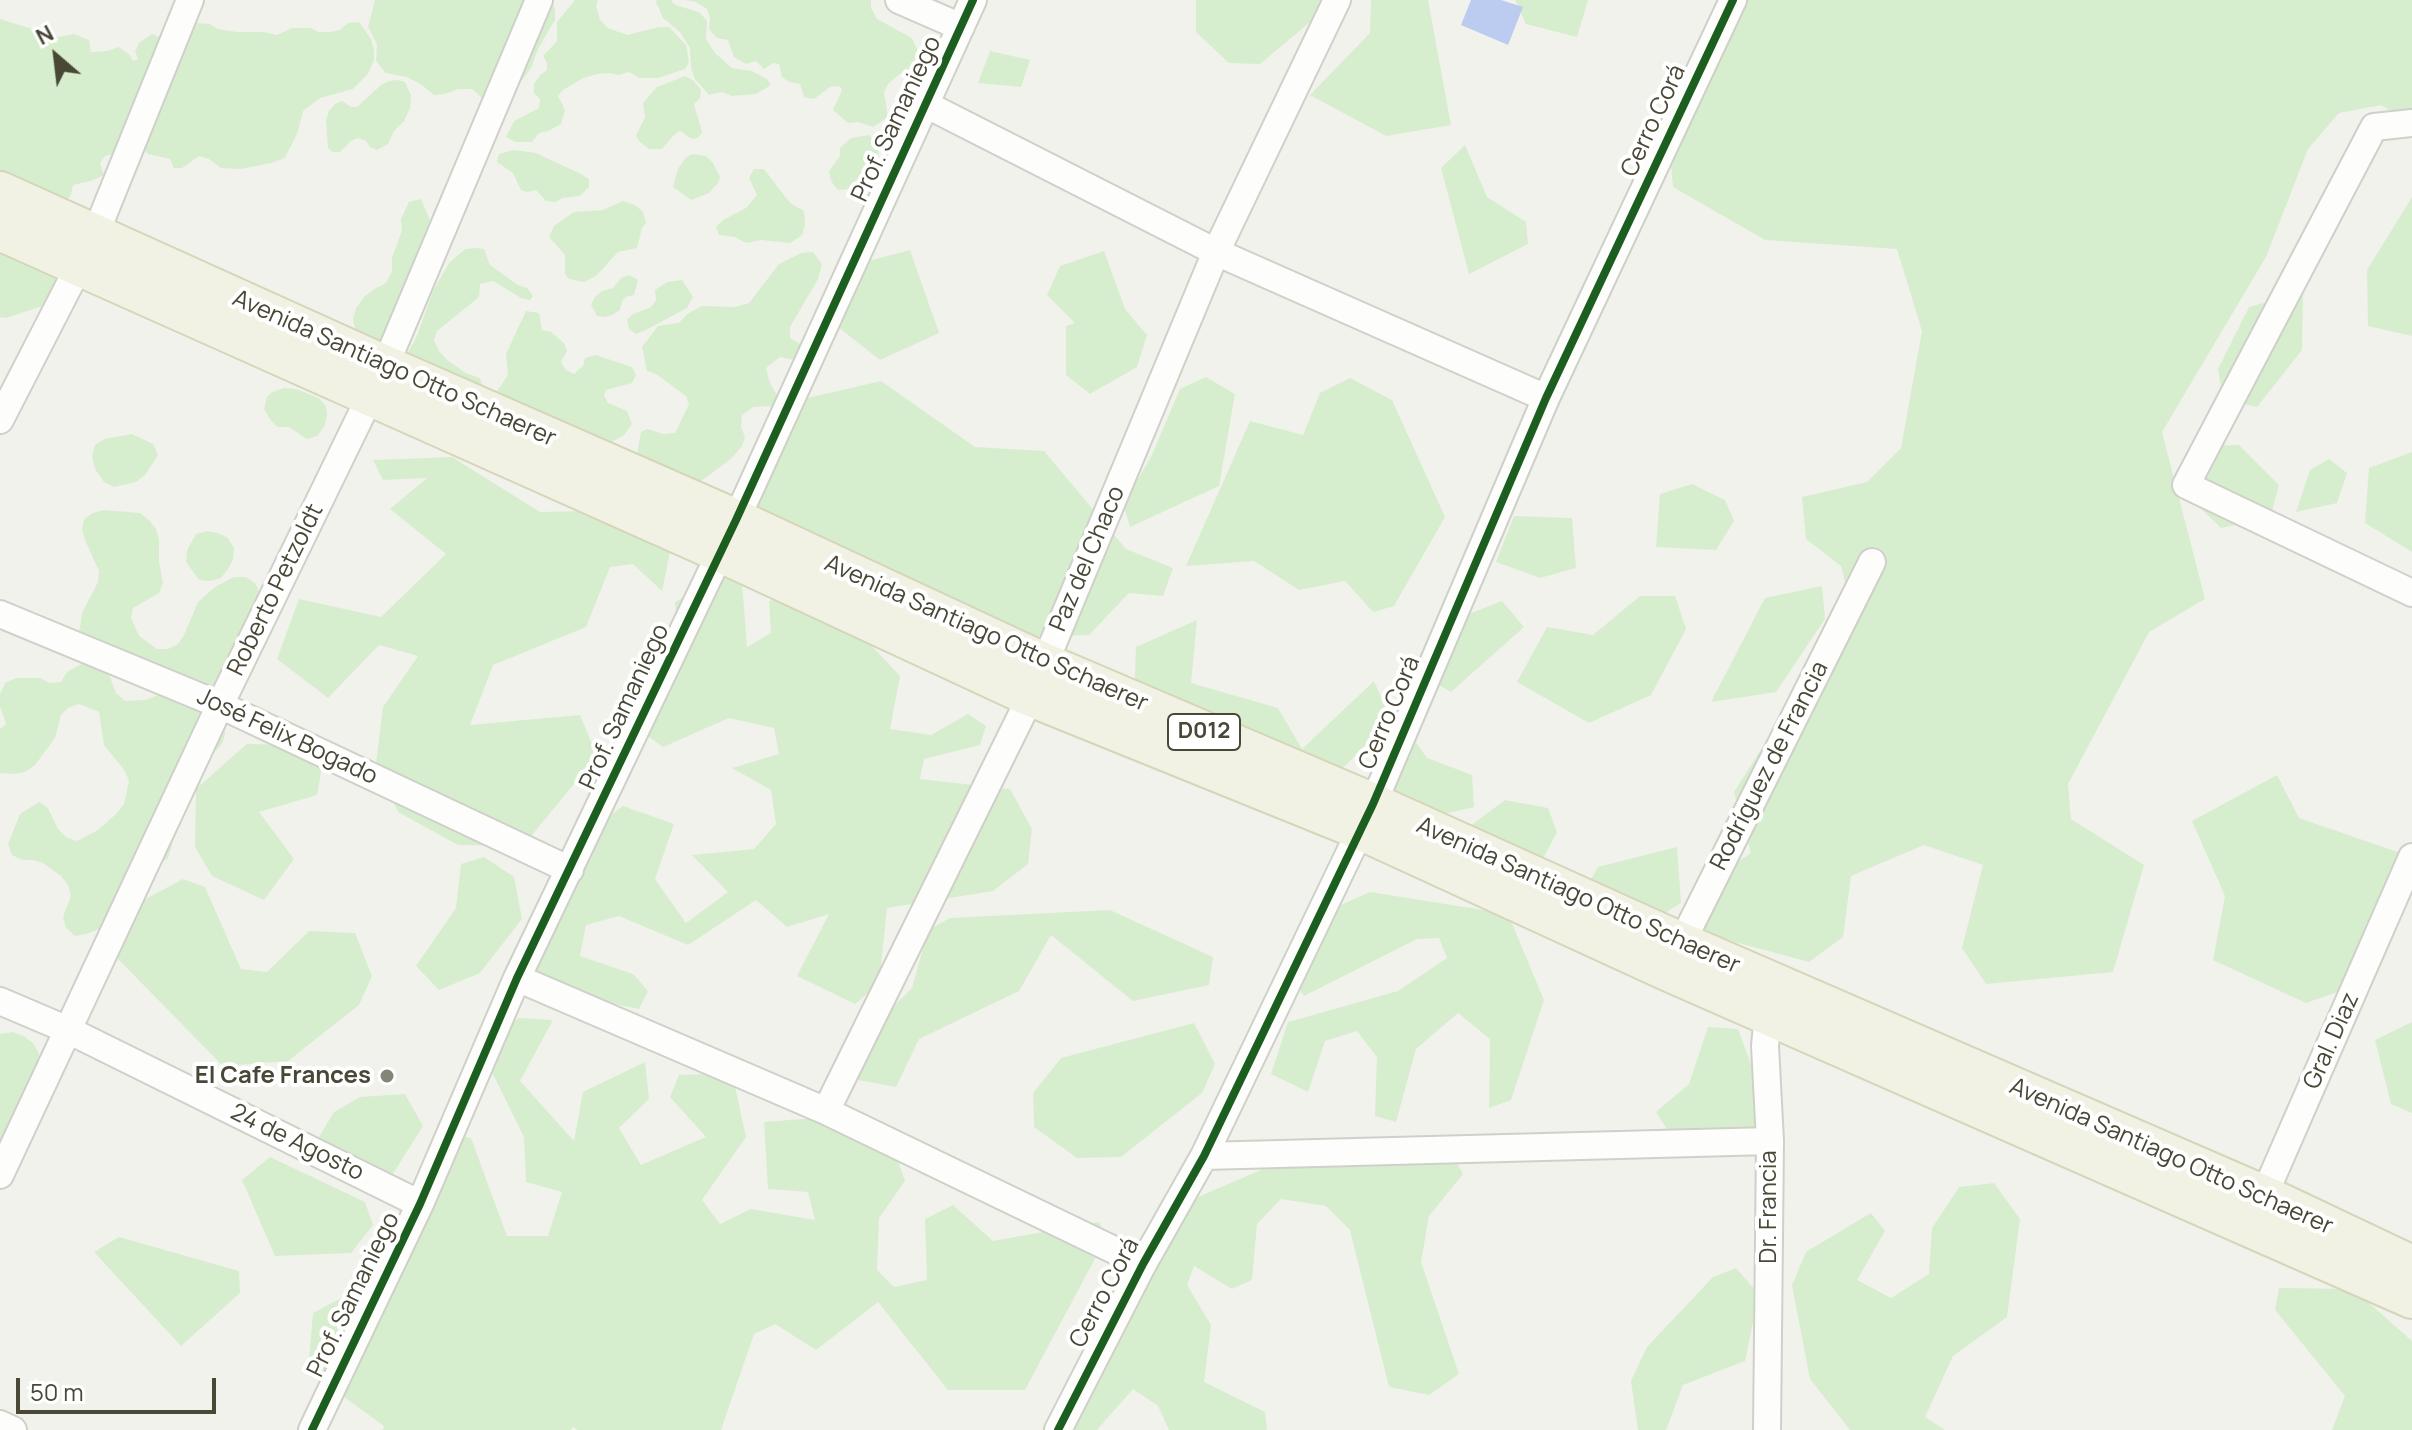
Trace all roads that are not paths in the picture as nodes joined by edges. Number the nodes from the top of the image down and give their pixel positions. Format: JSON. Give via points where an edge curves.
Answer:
{"nodes":[{"id":1,"x":190,"y":0,"type":"edge"},
{"id":2,"x":539,"y":0,"type":"edge"},
{"id":3,"x":899,"y":0,"type":"edge"},
{"id":4,"x":973,"y":0,"type":"edge"},
{"id":5,"x":1337,"y":0,"type":"edge"},
{"id":6,"x":1733,"y":0,"type":"edge"},
{"id":7,"x":961,"y":27,"type":"junction"},
{"id":8,"x":925,"y":104,"type":"junction"},
{"id":9,"x":2412,"y":123,"type":"edge"},
{"id":10,"x":0,"y":192,"type":"edge"},
{"id":11,"x":0,"y":230,"type":"edge"},
{"id":12,"x":88,"y":250,"type":"junction"},
{"id":13,"x":1216,"y":252,"type":"junction"},
{"id":14,"x":378,"y":380,"type":"junction"},
{"id":15,"x":1546,"y":398,"type":"junction"},
{"id":16,"x":0,"y":420,"type":"edge"},
{"id":17,"x":728,"y":536,"type":"junction"},
{"id":18,"x":1872,"y":562,"type":"dead end"},
{"id":19,"x":2412,"y":593,"type":"edge"},
{"id":20,"x":0,"y":614,"type":"edge"},
{"id":21,"x":1038,"y":680,"type":"junction"},
{"id":22,"x":220,"y":705,"type":"junction"},
{"id":23,"x":1366,"y":817,"type":"junction"},
{"id":24,"x":2412,"y":857,"type":"edge"},
{"id":25,"x":570,"y":870,"type":"junction"},
{"id":26,"x":1674,"y":957,"type":"junction"},
{"id":27,"x":517,"y":978,"type":"junction"},
{"id":28,"x":1773,"y":1000,"type":"junction"},
{"id":29,"x":0,"y":1001,"type":"edge"},
{"id":30,"x":68,"y":1030,"type":"junction"},
{"id":31,"x":826,"y":1111,"type":"junction"},
{"id":32,"x":1770,"y":1141,"type":"junction"},
{"id":33,"x":1204,"y":1156,"type":"junction"},
{"id":34,"x":0,"y":1175,"type":"edge"},
{"id":35,"x":420,"y":1204,"type":"junction"},
{"id":36,"x":2257,"y":1210,"type":"junction"},
{"id":37,"x":1143,"y":1264,"type":"junction"},
{"id":38,"x":2412,"y":1266,"type":"edge"},
{"id":39,"x":2412,"y":1298,"type":"edge"},
{"id":40,"x":0,"y":1424,"type":"edge"},
{"id":41,"x":13,"y":1430,"type":"edge"},
{"id":42,"x":312,"y":1430,"type":"edge"},
{"id":43,"x":1058,"y":1430,"type":"edge"},
{"id":44,"x":1767,"y":1430,"type":"edge"}],
"edges":[{"from":1,"to":12,"type":"street"},
{"from":2,"to":14,"type":"street","name":"Roberto Petzoldt"},
{"from":3,"to":7,"type":"street"},
{"from":4,"to":7,"type":"street","name":"Prof. Samaniego"},
{"from":5,"to":13,"type":"street","name":"Paz del Chaco"},
{"from":6,"to":15,"type":"street","name":"Cerro Corá"},
{"from":7,"to":8,"type":"street","name":"Prof. Samaniego"},
{"from":8,"to":13,"type":"street"},
{"from":8,"to":17,"type":"street","name":"Prof. Samaniego"},
{"from":9,"to":19,"type":"street","via":[[2374,127],[2186,485]]},
{"from":10,"to":12,"type":"main road","name":"Avenida Santiago Otto Schaerer","number":"D012"},
{"from":11,"to":12,"type":"main road","name":"Avenida Santiago Otto Schaerer","number":"D012"},
{"from":12,"to":14,"type":"main road","name":"Avenida Santiago Otto Schaerer","number":"D012"},
{"from":12,"to":16,"type":"street"},
{"from":13,"to":15,"type":"street"},
{"from":13,"to":21,"type":"street","name":"Paz del Chaco"},
{"from":14,"to":17,"type":"main road","name":"Avenida Santiago Otto Schaerer","number":"D012"},
{"from":14,"to":22,"type":"street","name":"Roberto Petzoldt"},
{"from":15,"to":23,"type":"street","name":"Cerro Corá"},
{"from":17,"to":21,"type":"main road","name":"Avenida Santiago Otto Schaerer","number":"D012"},
{"from":17,"to":25,"type":"street","name":"Prof. Samaniego"},
{"from":18,"to":26,"type":"street","name":"Rodríguez de Francia"},
{"from":20,"to":22,"type":"street","name":"José Felix Bogado"},
{"from":21,"to":23,"type":"main road","name":"Avenida Santiago Otto Schaerer","number":"D012"},
{"from":21,"to":31,"type":"street","name":"Paz del Chaco"},
{"from":22,"to":25,"type":"street","name":"José Felix Bogado"},
{"from":22,"to":30,"type":"street","name":"Roberto Petzoldt"},
{"from":23,"to":26,"type":"main road","name":"Avenida Santiago Otto Schaerer","number":"D012"},
{"from":23,"to":33,"type":"street","name":"Cerro Corá"},
{"from":24,"to":36,"type":"street","name":"Gral. Diaz"},
{"from":25,"to":27,"type":"street","name":"Prof. Samaniego"},
{"from":26,"to":28,"type":"main road","name":"Avenida Santiago Otto Schaerer","number":"D012"},
{"from":27,"to":31,"type":"street"},
{"from":27,"to":35,"type":"street","name":"Prof. Samaniego"},
{"from":28,"to":32,"type":"street","name":"Dr. Francia","via":[[1765,1046]]},
{"from":28,"to":36,"type":"main road","name":"Avenida Santiago Otto Schaerer","number":"D012"},
{"from":29,"to":30,"type":"street","name":"24 de Agosto"},
{"from":30,"to":34,"type":"street","name":"Roberto Petzoldt"},
{"from":30,"to":35,"type":"street","name":"24 de Agosto"},
{"from":31,"to":37,"type":"street"},
{"from":32,"to":33,"type":"street"},
{"from":32,"to":44,"type":"street","name":"Dr. Francia"},
{"from":33,"to":37,"type":"street","name":"Cerro Corá"},
{"from":35,"to":42,"type":"street","name":"Prof. Samaniego"},
{"from":36,"to":38,"type":"main road","name":"Avenida Santiago Otto Schaerer","number":"D012"},
{"from":36,"to":39,"type":"main road","name":"Avenida Santiago Otto Schaerer","number":"D012"},
{"from":37,"to":43,"type":"street","name":"Cerro Corá"},
{"from":40,"to":41,"type":"street"}]}
